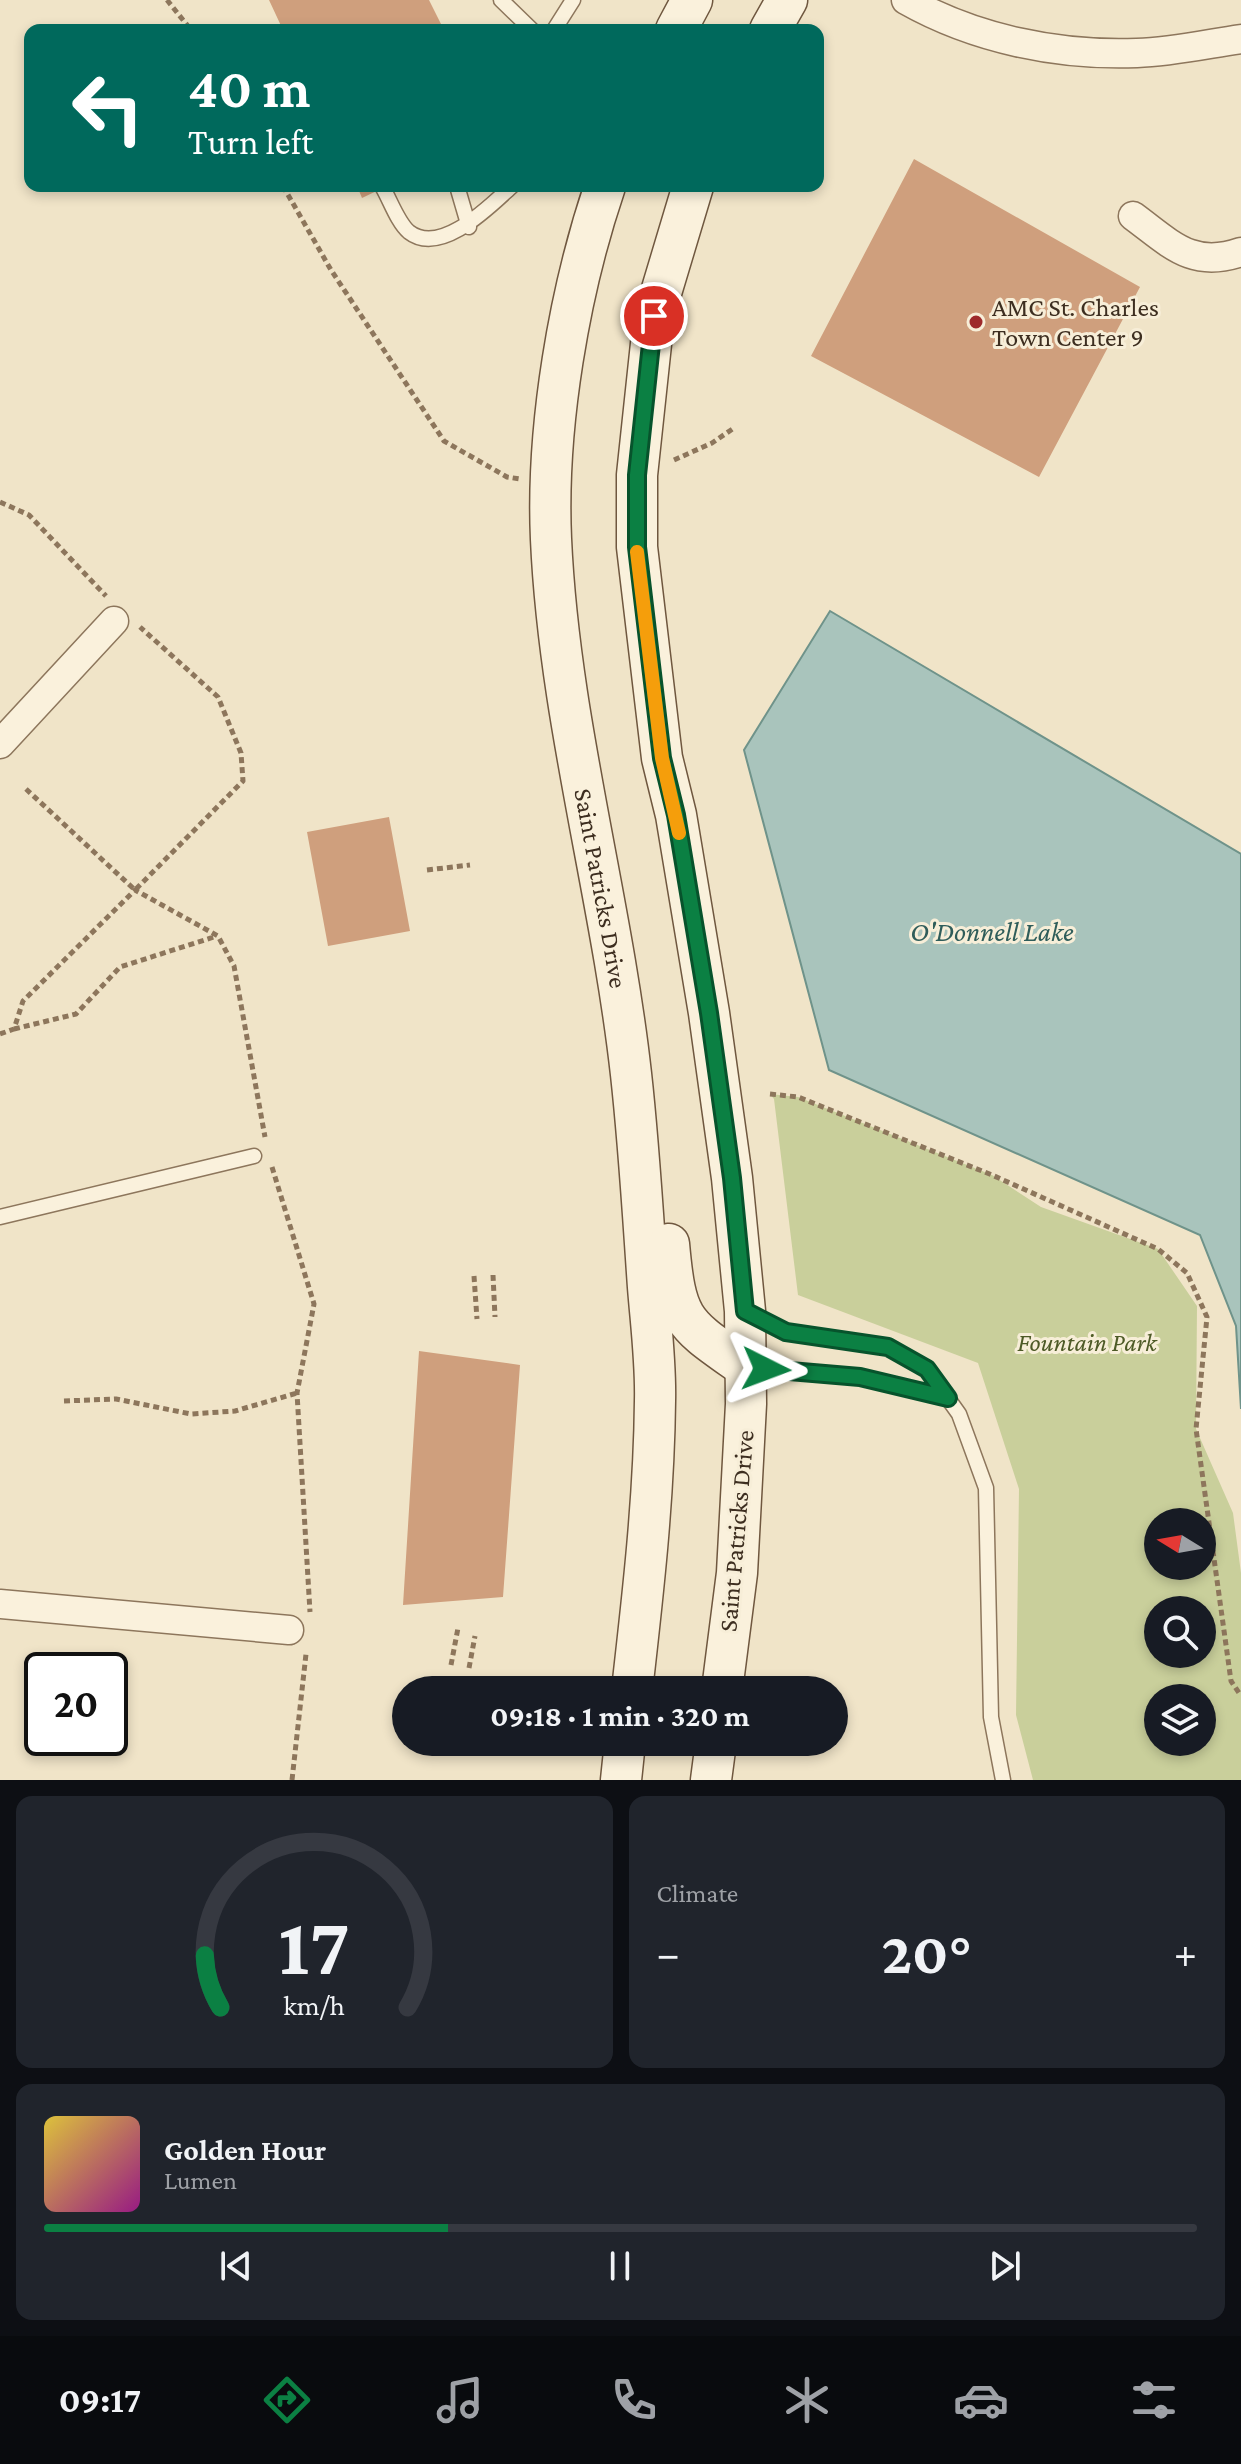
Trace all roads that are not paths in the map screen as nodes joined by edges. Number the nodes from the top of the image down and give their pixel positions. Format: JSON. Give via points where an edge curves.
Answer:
{"nodes":[{"id":1,"x":501,"y":0,"type":"edge"},
{"id":2,"x":573,"y":0,"type":"edge"},
{"id":3,"x":692,"y":0,"type":"edge"},
{"id":4,"x":787,"y":0,"type":"edge"},
{"id":5,"x":906,"y":0,"type":"edge"},
{"id":6,"x":526,"y":24,"type":"edge"},
{"id":7,"x":558,"y":24,"type":"edge"},
{"id":8,"x":679,"y":24,"type":"edge"},
{"id":9,"x":773,"y":24,"type":"edge"},
{"id":10,"x":1241,"y":39,"type":"edge"},
{"id":11,"x":385,"y":192,"type":"edge"},
{"id":12,"x":459,"y":192,"type":"edge"},
{"id":13,"x":506,"y":192,"type":"edge"},
{"id":14,"x":603,"y":192,"type":"edge"},
{"id":15,"x":691,"y":192,"type":"edge"},
{"id":16,"x":1133,"y":216,"type":"dead end"},
{"id":17,"x":469,"y":227,"type":"junction"},
{"id":18,"x":1241,"y":252,"type":"edge"},
{"id":19,"x":122,"y":616,"type":"road end"},
{"id":20,"x":0,"y":744,"type":"edge"},
{"id":21,"x":631,"y":1072,"type":"junction"},
{"id":22,"x":261,"y":1152,"type":"road end"},
{"id":23,"x":0,"y":1217,"type":"edge"},
{"id":24,"x":745,"y":1311,"type":"junction"},
{"id":25,"x":745,"y":1367,"type":"junction"},
{"id":26,"x":948,"y":1398,"type":"junction"},
{"id":27,"x":0,"y":1604,"type":"edge"},
{"id":28,"x":301,"y":1632,"type":"road end"},
{"id":29,"x":634,"y":1676,"type":"edge"},
{"id":30,"x":724,"y":1676,"type":"edge"},
{"id":31,"x":624,"y":1756,"type":"edge"},
{"id":32,"x":714,"y":1756,"type":"edge"},
{"id":33,"x":621,"y":1780,"type":"edge"},
{"id":34,"x":711,"y":1780,"type":"edge"},
{"id":35,"x":1003,"y":1780,"type":"edge"}],
"edges":[{"from":1,"to":6,"type":"lane"},
{"from":2,"to":7,"type":"lane"},
{"from":3,"to":8,"type":"main road"},
{"from":4,"to":9,"type":"main road"},
{"from":5,"to":10,"type":"street","via":[[989,34],[1088,53],[1140,53]]},
{"from":11,"to":17,"type":"lane","via":[[409,232],[427,238]]},
{"from":12,"to":17,"type":"lane"},
{"from":13,"to":17,"type":"lane"},
{"from":14,"to":21,"type":"main road","name":"Saint Patricks Drive","via":[[576,288],[558,400],[551,537],[561,649]]},
{"from":15,"to":24,"type":"main road","name":"Saint Patricks Drive","via":[[654,316],[637,475],[637,547],[662,758],[709,1013]]},
{"from":16,"to":18,"type":"street","via":[[1185,253],[1207,260]]},
{"from":19,"to":20,"type":"street"},
{"from":21,"to":25,"type":"main road","via":[[655,1091],[672,1278],[681,1313],[692,1330]]},
{"from":21,"to":29,"type":"main road","name":"Saint Patricks Drive","via":[[655,1399]]},
{"from":22,"to":23,"type":"lane"},
{"from":24,"to":25,"type":"main road","name":"Saint Patricks Drive"},
{"from":24,"to":26,"type":"lane","via":[[786,1332],[888,1347],[927,1369]]},
{"from":25,"to":26,"type":"lane","via":[[860,1377]]},
{"from":25,"to":30,"type":"main road","name":"Saint Patricks Drive","via":[[737,1573]]},
{"from":26,"to":35,"type":"lane","via":[[986,1488],[991,1717]]},
{"from":27,"to":28,"type":"street"},
{"from":31,"to":33,"type":"main road"},
{"from":32,"to":34,"type":"main road"}]}
